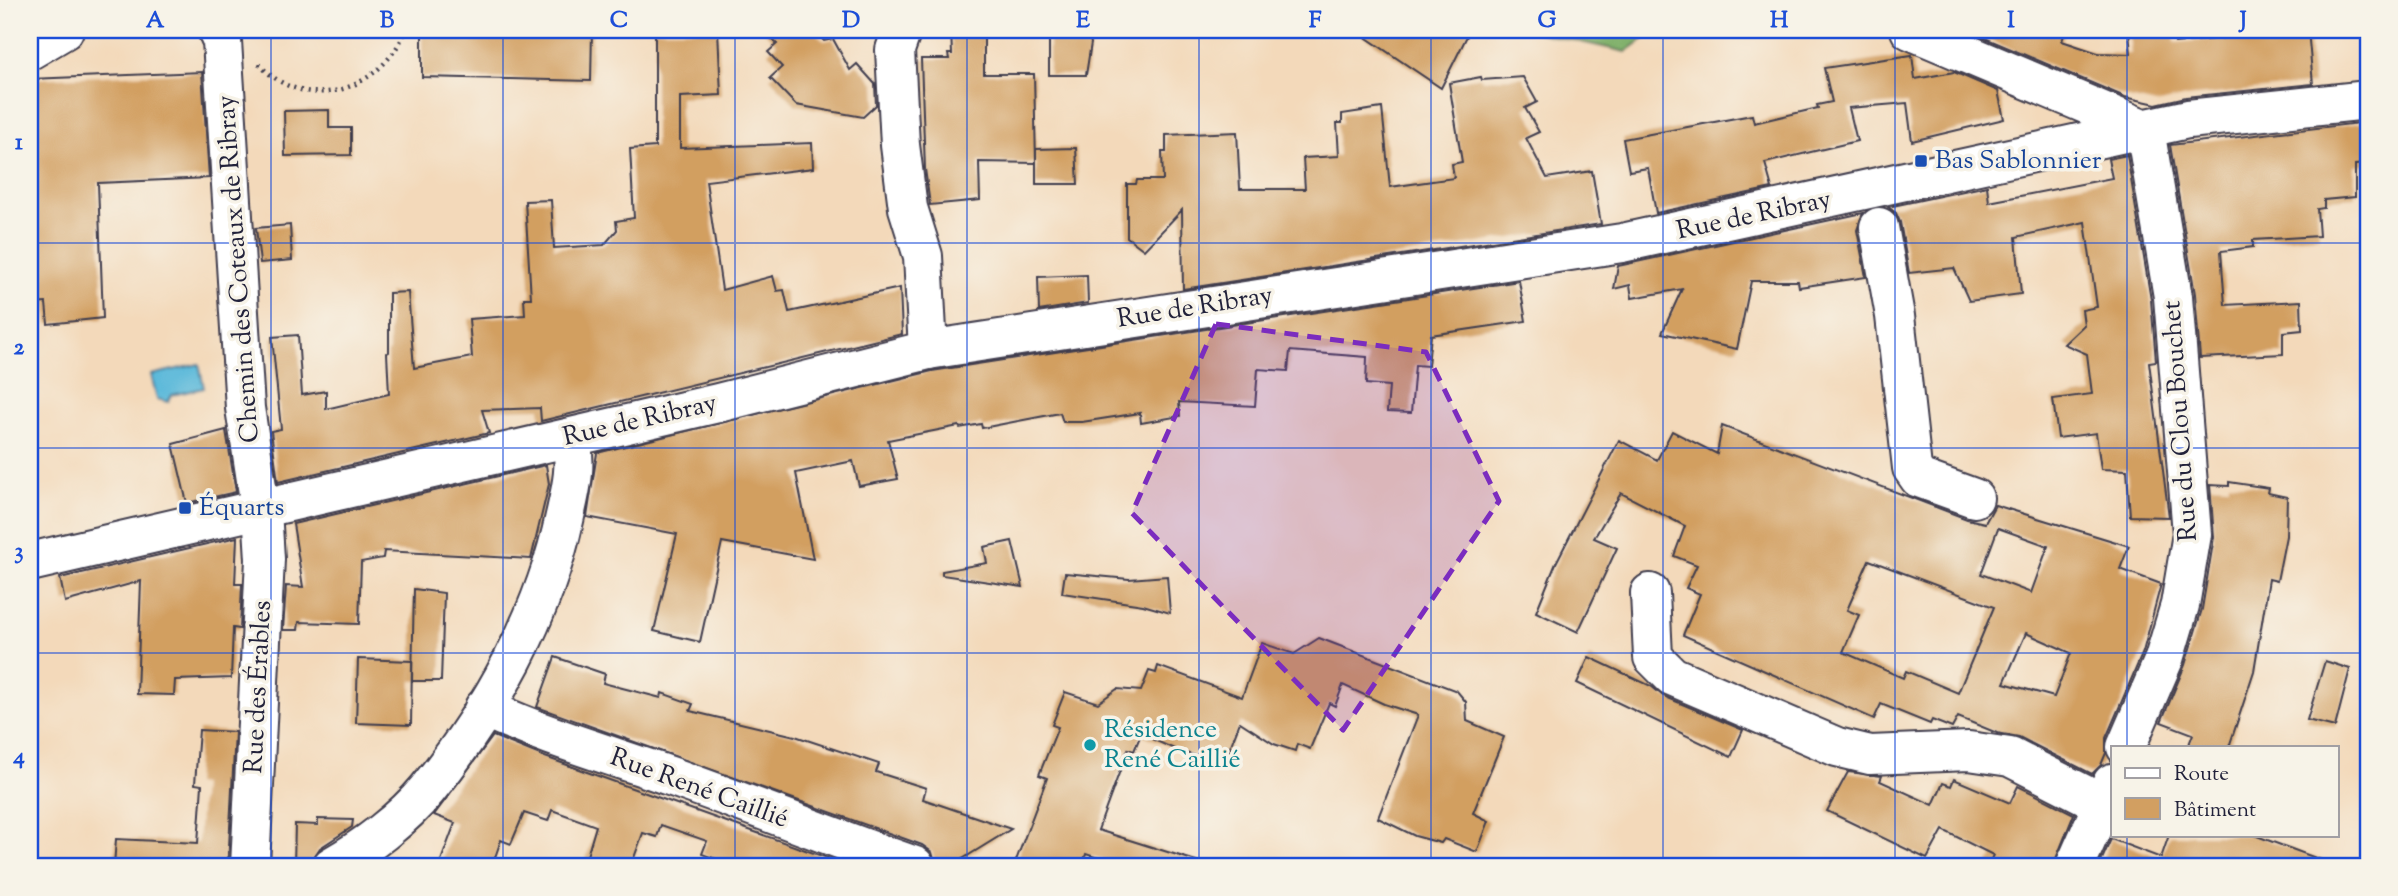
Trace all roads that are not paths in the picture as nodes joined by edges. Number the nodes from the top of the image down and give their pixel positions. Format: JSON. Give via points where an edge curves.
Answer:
{"nodes":[{"id":1,"x":63,"y":30,"type":"edge"},
{"id":2,"x":217,"y":30,"type":"edge"},
{"id":3,"x":902,"y":30,"type":"edge"},
{"id":4,"x":1910,"y":30,"type":"edge"},
{"id":5,"x":30,"y":50,"type":"edge"},
{"id":6,"x":2368,"y":100,"type":"edge"},
{"id":7,"x":2145,"y":129,"type":"junction"},
{"id":8,"x":1875,"y":209,"type":"junction"},
{"id":9,"x":928,"y":351,"type":"junction"},
{"id":10,"x":571,"y":438,"type":"junction"},
{"id":11,"x":1974,"y":498,"type":"dead end"},
{"id":12,"x":261,"y":508,"type":"junction"},
{"id":13,"x":30,"y":562,"type":"edge"},
{"id":14,"x":1650,"y":593,"type":"dead end"},
{"id":15,"x":484,"y":708,"type":"junction"},
{"id":16,"x":2126,"y":746,"type":"edge"},
{"id":17,"x":2108,"y":793,"type":"edge"},
{"id":18,"x":250,"y":866,"type":"edge"},
{"id":19,"x":332,"y":866,"type":"edge"},
{"id":20,"x":915,"y":866,"type":"edge"},
{"id":21,"x":2076,"y":866,"type":"edge"}],
"edges":[{"from":1,"to":5,"type":"street"},
{"from":2,"to":12,"type":"street","name":"Chemin des Coteaux de Ribray","via":[[239,65],[245,408]]},
{"from":3,"to":9,"type":"street","via":[[895,50],[900,145],[908,208],[923,256]]},
{"from":4,"to":7,"type":"street"},
{"from":6,"to":7,"type":"street","name":"Rue de Ribray","via":[[2211,115]]},
{"from":7,"to":8,"type":"street","name":"Rue de Ribray"},
{"from":7,"to":16,"type":"street","name":"Rue du Clou Bouchet","via":[[2173,296],[2192,534],[2180,605],[2164,659]]},
{"from":8,"to":9,"type":"street","name":"Rue de Ribray","via":[[1622,243]]},
{"from":8,"to":11,"type":"street","via":[[1895,316],[1912,468],[1919,478]]},
{"from":9,"to":10,"type":"street","name":"Rue de Ribray"},
{"from":10,"to":12,"type":"street","name":"Rue de Ribray"},
{"from":10,"to":15,"type":"street","via":[[575,474],[555,562],[540,602]]},
{"from":12,"to":13,"type":"street","name":"Rue de Ribray"},
{"from":12,"to":18,"type":"street","name":"Rue des Érables","via":[[265,559]]},
{"from":14,"to":17,"type":"street","via":[[1653,657],[1672,676],[1837,747],[1870,755],[1969,751],[2010,757]]},
{"from":15,"to":19,"type":"street","via":[[408,810]]},
{"from":15,"to":20,"type":"street","name":"Rue René Caillié","via":[[547,735]]},
{"from":17,"to":21,"type":"street"}]}
